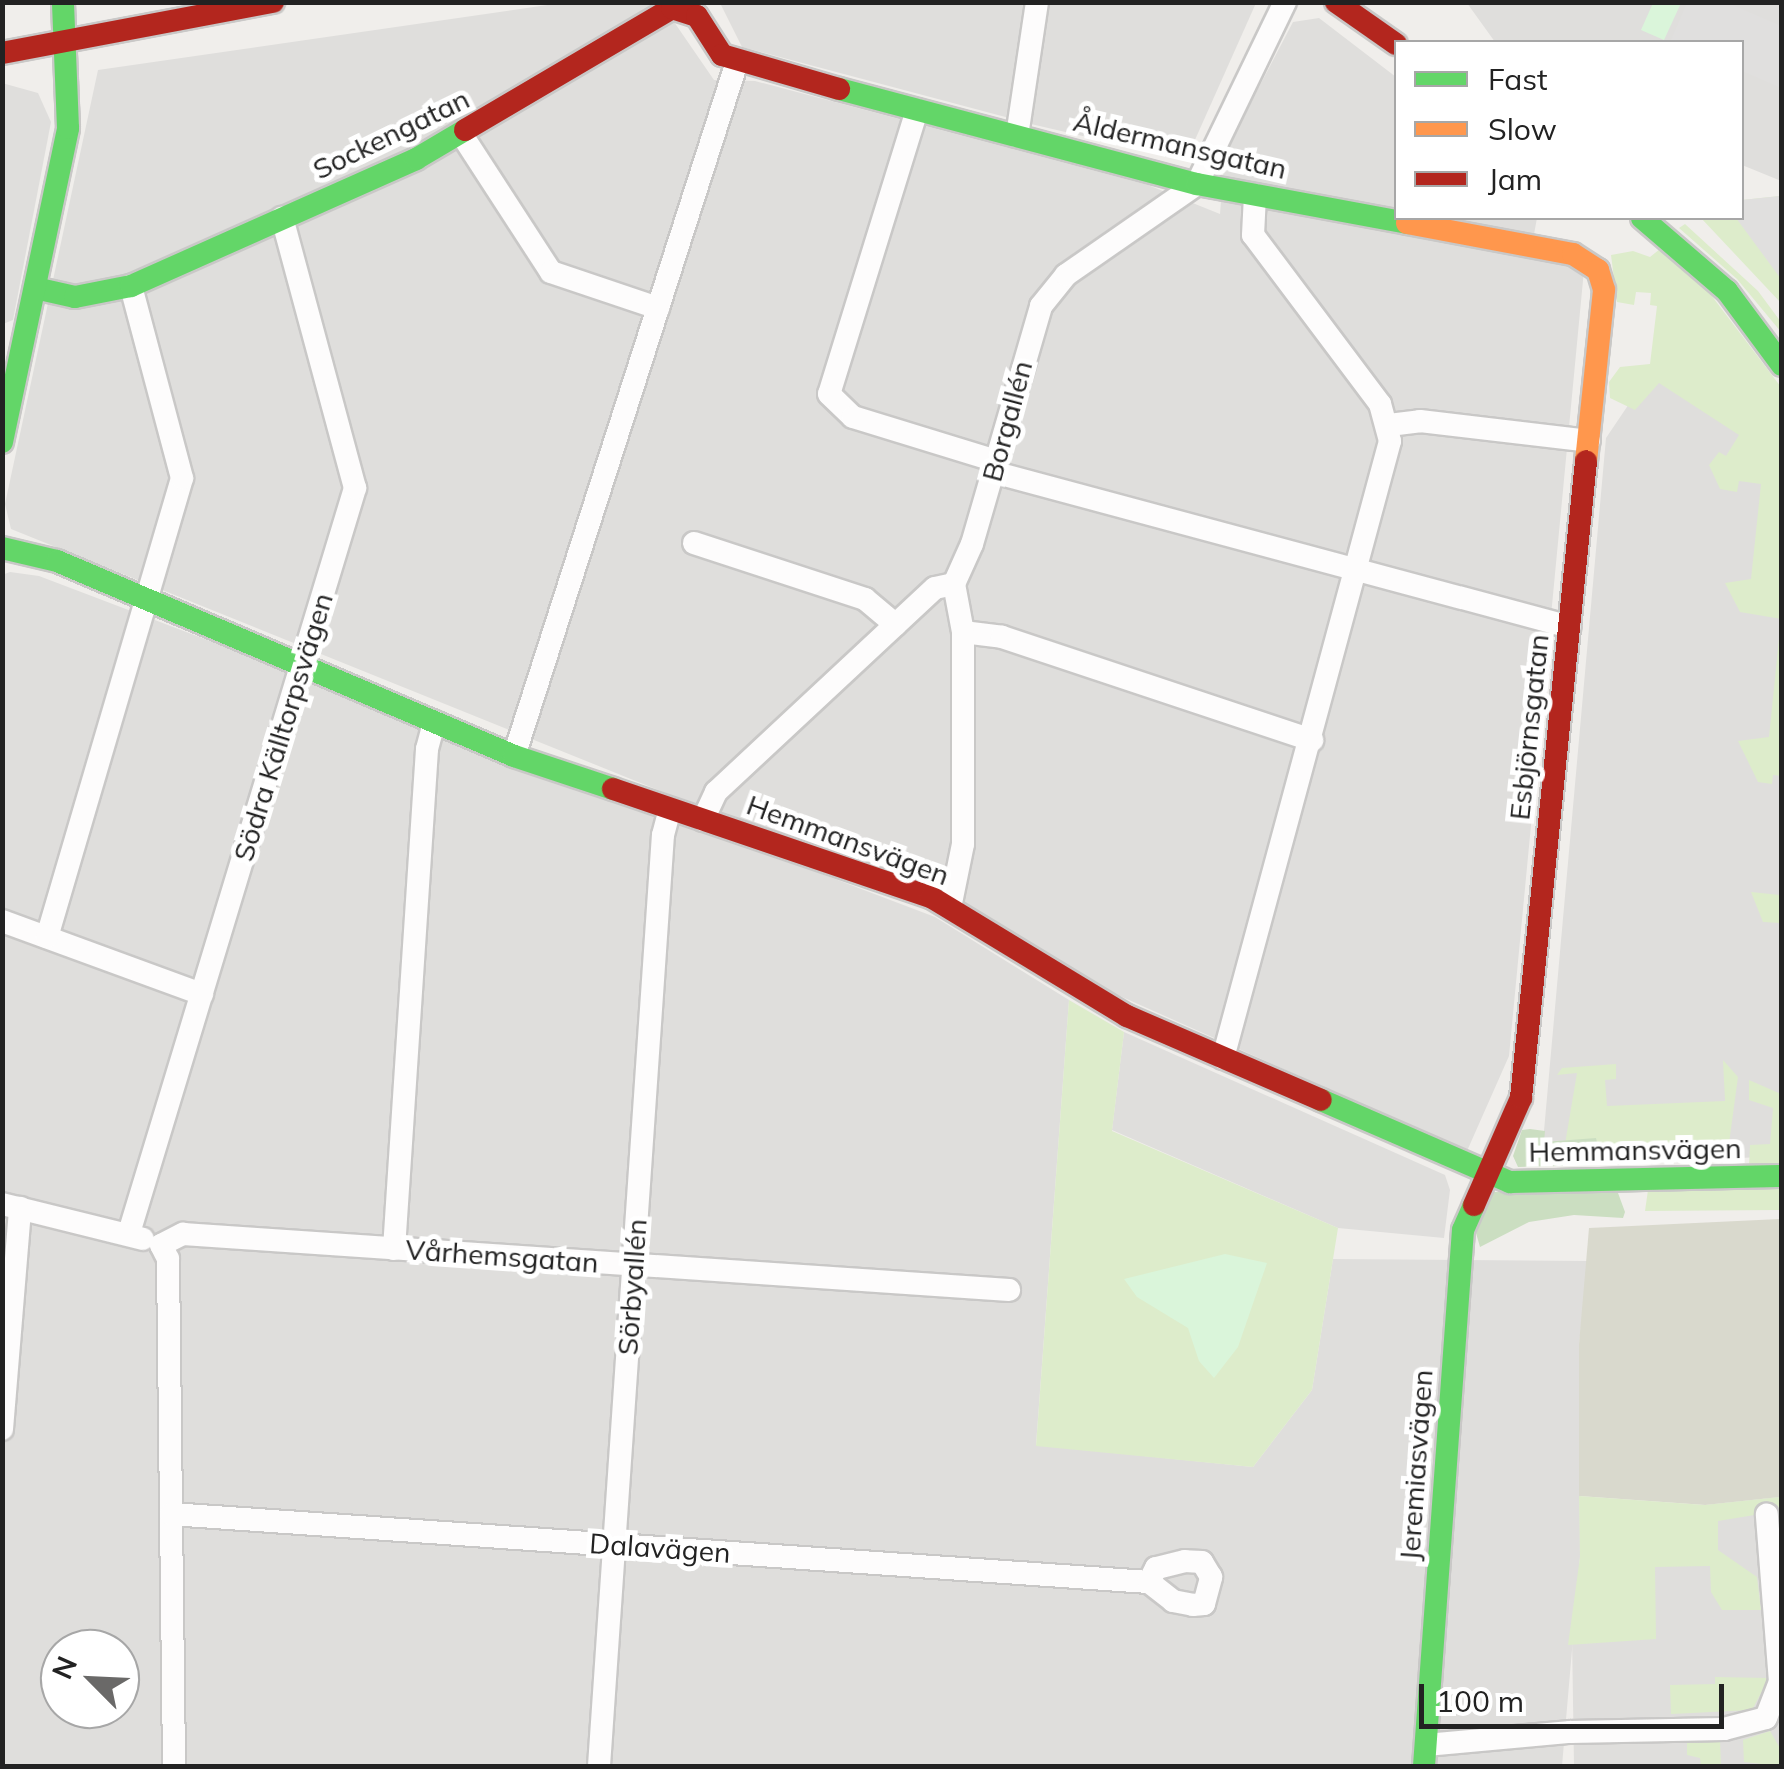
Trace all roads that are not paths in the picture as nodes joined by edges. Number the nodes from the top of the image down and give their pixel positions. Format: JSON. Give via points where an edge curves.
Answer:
{"nodes":[{"id":1,"x":64,"y":2,"type":"edge"},
{"id":2,"x":273,"y":2,"type":"edge"},
{"id":3,"x":1037,"y":2,"type":"edge"},
{"id":4,"x":1285,"y":2,"type":"edge"},
{"id":5,"x":1336,"y":2,"type":"edge"},
{"id":6,"x":1394,"y":43,"type":"edge"},
{"id":7,"x":67,"y":44,"type":"junction"},
{"id":8,"x":2,"y":53,"type":"edge"},
{"id":9,"x":738,"y":62,"type":"junction"},
{"id":10,"x":917,"y":110,"type":"junction"},
{"id":11,"x":462,"y":135,"type":"junction"},
{"id":12,"x":1016,"y":136,"type":"junction"},
{"id":13,"x":1197,"y":184,"type":"junction"},
{"id":14,"x":1254,"y":195,"type":"junction"},
{"id":15,"x":282,"y":218,"type":"junction"},
{"id":16,"x":1644,"y":220,"type":"edge"},
{"id":17,"x":1602,"y":281,"type":"joint"},
{"id":18,"x":130,"y":286,"type":"junction"},
{"id":19,"x":34,"y":288,"type":"junction"},
{"id":20,"x":658,"y":308,"type":"junction"},
{"id":21,"x":25,"y":332,"type":"junction"},
{"id":22,"x":2,"y":340,"type":"edge"},
{"id":23,"x":1782,"y":365,"type":"edge"},
{"id":24,"x":1389,"y":425,"type":"junction"},
{"id":25,"x":1589,"y":441,"type":"junction"},
{"id":26,"x":2,"y":442,"type":"edge"},
{"id":27,"x":995,"y":467,"type":"junction"},
{"id":28,"x":694,"y":543,"type":"dead end"},
{"id":29,"x":2,"y":548,"type":"edge"},
{"id":30,"x":1358,"y":570,"type":"junction"},
{"id":31,"x":954,"y":584,"type":"junction"},
{"id":32,"x":147,"y":599,"type":"junction"},
{"id":33,"x":896,"y":624,"type":"junction"},
{"id":34,"x":1570,"y":627,"type":"junction"},
{"id":35,"x":963,"y":632,"type":"junction"},
{"id":36,"x":301,"y":665,"type":"junction"},
{"id":37,"x":434,"y":722,"type":"junction"},
{"id":38,"x":1312,"y":740,"type":"junction"},
{"id":39,"x":514,"y":756,"type":"junction"},
{"id":40,"x":670,"y":809,"type":"junction"},
{"id":41,"x":703,"y":820,"type":"junction"},
{"id":42,"x":950,"y":908,"type":"junction"},
{"id":43,"x":2,"y":920,"type":"edge"},
{"id":44,"x":47,"y":937,"type":"junction"},
{"id":45,"x":202,"y":994,"type":"junction"},
{"id":46,"x":1223,"y":1058,"type":"junction"},
{"id":47,"x":1488,"y":1173,"type":"junction"},
{"id":48,"x":1782,"y":1176,"type":"edge"},
{"id":49,"x":11,"y":1206,"type":"edge"},
{"id":50,"x":129,"y":1233,"type":"junction"},
{"id":51,"x":160,"y":1245,"type":"junction"},
{"id":52,"x":394,"y":1248,"type":"junction"},
{"id":53,"x":634,"y":1265,"type":"junction"},
{"id":54,"x":1008,"y":1290,"type":"dead end"},
{"id":55,"x":2,"y":1429,"type":"edge"},
{"id":56,"x":171,"y":1514,"type":"junction"},
{"id":57,"x":1766,"y":1515,"type":"dead end"},
{"id":58,"x":615,"y":1545,"type":"junction"},
{"id":59,"x":1149,"y":1582,"type":"dead end"},
{"id":60,"x":1425,"y":1756,"type":"edge"},
{"id":61,"x":174,"y":1766,"type":"edge"},
{"id":62,"x":599,"y":1766,"type":"edge"}],
"edges":[{"from":1,"to":7,"type":"street"},
{"from":2,"to":7,"type":"street"},
{"from":3,"to":12,"type":"street"},
{"from":4,"to":13,"type":"street","name":"Borgallén"},
{"from":5,"to":6,"type":"street"},
{"from":7,"to":8,"type":"street"},
{"from":7,"to":19,"type":"street","via":[[68,128]]},
{"from":9,"to":10,"type":"street","name":"Åldermansgatan"},
{"from":9,"to":11,"type":"street","name":"Sockengatan","via":[[722,55],[697,16],[672,8]]},
{"from":9,"to":20,"type":"street"},
{"from":10,"to":12,"type":"street","name":"Åldermansgatan"},
{"from":10,"to":27,"type":"street","via":[[829,394],[852,417]]},
{"from":11,"to":15,"type":"street","name":"Sockengatan"},
{"from":11,"to":20,"type":"street","via":[[551,272]]},
{"from":12,"to":13,"type":"street","name":"Åldermansgatan"},
{"from":13,"to":14,"type":"street","name":"Åldermansgatan"},
{"from":13,"to":27,"type":"street","name":"Borgallén","via":[[1051,292],[1033,327]]},
{"from":14,"to":17,"type":"street","name":"Åldermansgatan","via":[[1573,254]]},
{"from":14,"to":24,"type":"street","via":[[1252,235]]},
{"from":15,"to":18,"type":"street","name":"Sockengatan"},
{"from":15,"to":36,"type":"street","name":"Södra Källtorpsvägen","via":[[355,488]]},
{"from":16,"to":23,"type":"street","via":[[1727,292]]},
{"from":17,"to":25,"type":"street","name":"Esbjörnsgatan"},
{"from":18,"to":19,"type":"street","name":"Sockengatan","via":[[75,298]]},
{"from":18,"to":32,"type":"street","via":[[182,478]]},
{"from":19,"to":21,"type":"street"},
{"from":20,"to":39,"type":"street"},
{"from":21,"to":22,"type":"street"},
{"from":21,"to":26,"type":"street"},
{"from":24,"to":25,"type":"street","via":[[1420,421]]},
{"from":24,"to":30,"type":"street","via":[[1387,460]]},
{"from":25,"to":34,"type":"street","name":"Esbjörnsgatan"},
{"from":27,"to":30,"type":"street"},
{"from":27,"to":31,"type":"street","name":"Borgallén"},
{"from":28,"to":33,"type":"street","via":[[865,600]]},
{"from":29,"to":32,"type":"street","name":"Hemmansvägen","via":[[57,561]]},
{"from":30,"to":34,"type":"street"},
{"from":30,"to":38,"type":"street"},
{"from":31,"to":33,"type":"street","via":[[936,588]]},
{"from":31,"to":35,"type":"street"},
{"from":32,"to":36,"type":"street","name":"Hemmansvägen"},
{"from":32,"to":44,"type":"street"},
{"from":33,"to":41,"type":"street","via":[[716,792]]},
{"from":34,"to":47,"type":"street","name":"Esbjörnsgatan","via":[[1521,1098]]},
{"from":35,"to":38,"type":"street","via":[[1002,637]]},
{"from":35,"to":42,"type":"street","via":[[963,844]]},
{"from":36,"to":37,"type":"street","name":"Hemmansvägen"},
{"from":36,"to":45,"type":"street","name":"Södra Källtorpsvägen"},
{"from":37,"to":39,"type":"street","name":"Hemmansvägen"},
{"from":37,"to":52,"type":"street"},
{"from":38,"to":46,"type":"street"},
{"from":39,"to":40,"type":"street","name":"Hemmansvägen"},
{"from":40,"to":41,"type":"street","name":"Hemmansvägen"},
{"from":40,"to":53,"type":"street","name":"Sörbyallén"},
{"from":41,"to":42,"type":"street","name":"Hemmansvägen"},
{"from":42,"to":46,"type":"street","name":"Hemmansvägen","via":[[1092,997]]},
{"from":43,"to":44,"type":"street"},
{"from":44,"to":45,"type":"street"},
{"from":45,"to":50,"type":"street","name":"Södra Källtorpsvägen"},
{"from":46,"to":47,"type":"street","name":"Hemmansvägen"},
{"from":47,"to":48,"type":"street","name":"Hemmansvägen","via":[[1531,1185]]},
{"from":47,"to":60,"type":"street","name":"Jeremiasvägen","via":[[1463,1230]]},
{"from":49,"to":50,"type":"street"},
{"from":49,"to":55,"type":"street"},
{"from":50,"to":51,"type":"street"},
{"from":51,"to":52,"type":"street","name":"Vårhemsgatan","via":[[183,1234]]},
{"from":51,"to":56,"type":"street","via":[[168,1259]]},
{"from":52,"to":53,"type":"street","name":"Vårhemsgatan"},
{"from":53,"to":54,"type":"street","name":"Vårhemsgatan"},
{"from":53,"to":58,"type":"street","name":"Sörbyallén"},
{"from":56,"to":58,"type":"street","name":"Dalavägen"},
{"from":56,"to":61,"type":"street"},
{"from":57,"to":60,"type":"street","via":[[1780,1682],[1766,1718],[1724,1728],[1570,1732]]},
{"from":58,"to":59,"type":"street","name":"Dalavägen"},
{"from":58,"to":62,"type":"street","name":"Sörbyallén"}]}
